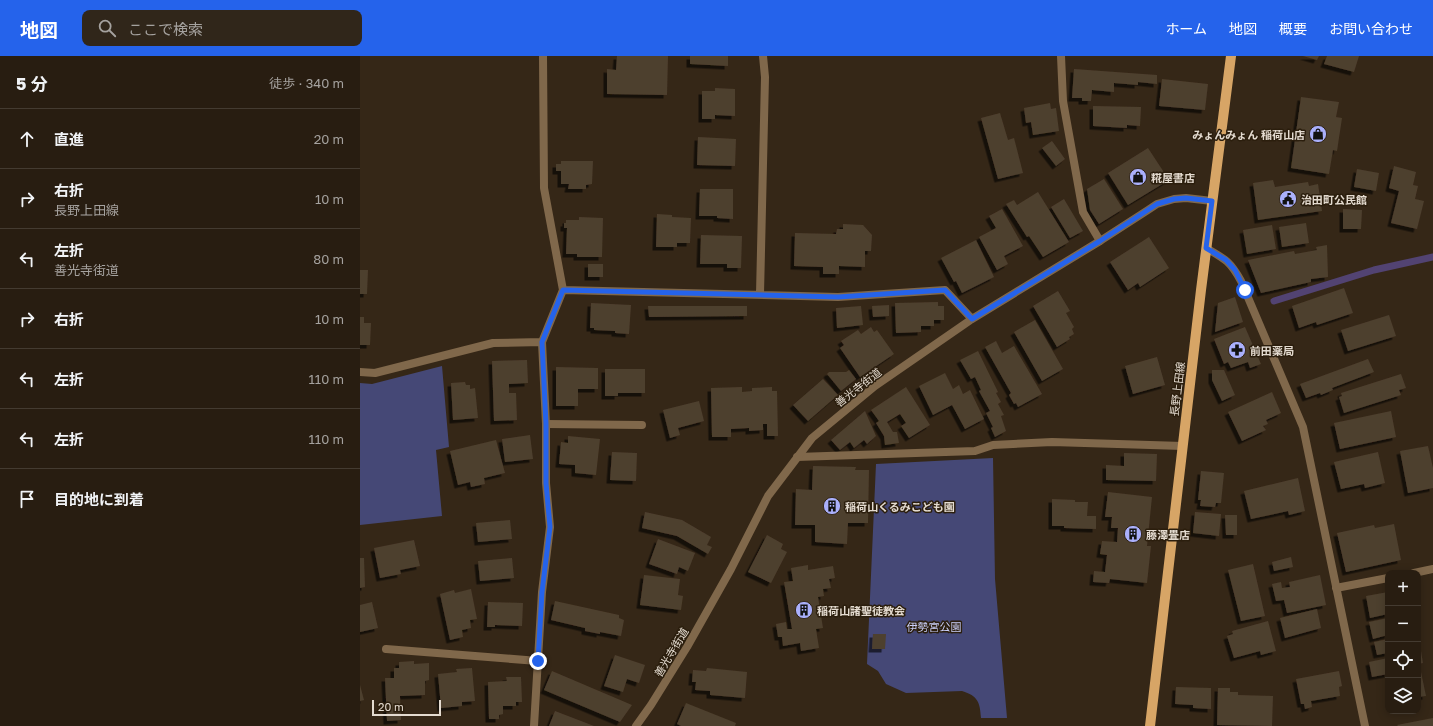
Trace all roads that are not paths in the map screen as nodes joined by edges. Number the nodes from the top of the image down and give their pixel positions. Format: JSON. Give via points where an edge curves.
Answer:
{"nodes":[{"id":1,"x":543,"y":56,"type":"edge"},
{"id":2,"x":763,"y":56,"type":"edge"},
{"id":3,"x":1061,"y":56,"type":"edge"},
{"id":4,"x":1231,"y":56,"type":"edge"},
{"id":5,"x":1212,"y":201,"type":"junction"},
{"id":6,"x":1100,"y":241,"type":"junction"},
{"id":7,"x":1206,"y":248,"type":"junction"},
{"id":8,"x":563,"y":290,"type":"junction"},
{"id":9,"x":760,"y":294,"type":"junction"},
{"id":10,"x":972,"y":319,"type":"junction"},
{"id":11,"x":542,"y":342,"type":"junction"},
{"id":12,"x":360,"y":372,"type":"edge"},
{"id":13,"x":546,"y":424,"type":"junction"},
{"id":14,"x":642,"y":425,"type":"dead end"},
{"id":15,"x":1183,"y":446,"type":"junction"},
{"id":16,"x":797,"y":457,"type":"junction"},
{"id":17,"x":1433,"y":570,"type":"edge"},
{"id":18,"x":1421,"y":572,"type":"edge"},
{"id":19,"x":1385,"y":579,"type":"edge"},
{"id":20,"x":1336,"y":588,"type":"junction"},
{"id":21,"x":386,"y":649,"type":"dead end"},
{"id":22,"x":538,"y":661,"type":"junction"},
{"id":23,"x":534,"y":726,"type":"edge"},
{"id":24,"x":636,"y":726,"type":"edge"},
{"id":25,"x":1150,"y":726,"type":"edge"},
{"id":26,"x":1365,"y":726,"type":"edge"}],
"edges":[{"from":1,"to":8,"type":"street","via":[[544,188]]},
{"from":2,"to":9,"type":"street","via":[[765,77]]},
{"from":3,"to":6,"type":"street","via":[[1063,101],[1083,212]]},
{"from":4,"to":5,"type":"main road","name":"長野上田線"},
{"from":5,"to":6,"type":"street","name":"善光寺街道","via":[[1186,198],[1165,201]]},
{"from":5,"to":7,"type":"main road","name":"長野上田線"},
{"from":6,"to":10,"type":"street","name":"善光寺街道"},
{"from":7,"to":15,"type":"main road","name":"長野上田線"},
{"from":7,"to":20,"type":"street","via":[[1226,260],[1241,281],[1303,427]]},
{"from":8,"to":9,"type":"street"},
{"from":8,"to":11,"type":"street"},
{"from":9,"to":10,"type":"street","via":[[838,297],[945,290]]},
{"from":10,"to":16,"type":"street","name":"善光寺街道","via":[[875,386],[812,438]]},
{"from":11,"to":12,"type":"street","via":[[493,342],[375,373]]},
{"from":11,"to":13,"type":"street"},
{"from":13,"to":14,"type":"street"},
{"from":13,"to":22,"type":"street","via":[[546,483],[550,527],[542,592]]},
{"from":15,"to":16,"type":"street","via":[[1052,442],[993,445],[975,450]]},
{"from":15,"to":25,"type":"main road","name":"長野上田線"},
{"from":16,"to":24,"type":"street","name":"善光寺街道","via":[[768,496],[687,647]]},
{"from":17,"to":18,"type":"street"},
{"from":19,"to":20,"type":"street"},
{"from":20,"to":26,"type":"street"},
{"from":21,"to":22,"type":"street"},
{"from":22,"to":23,"type":"street"}]}
